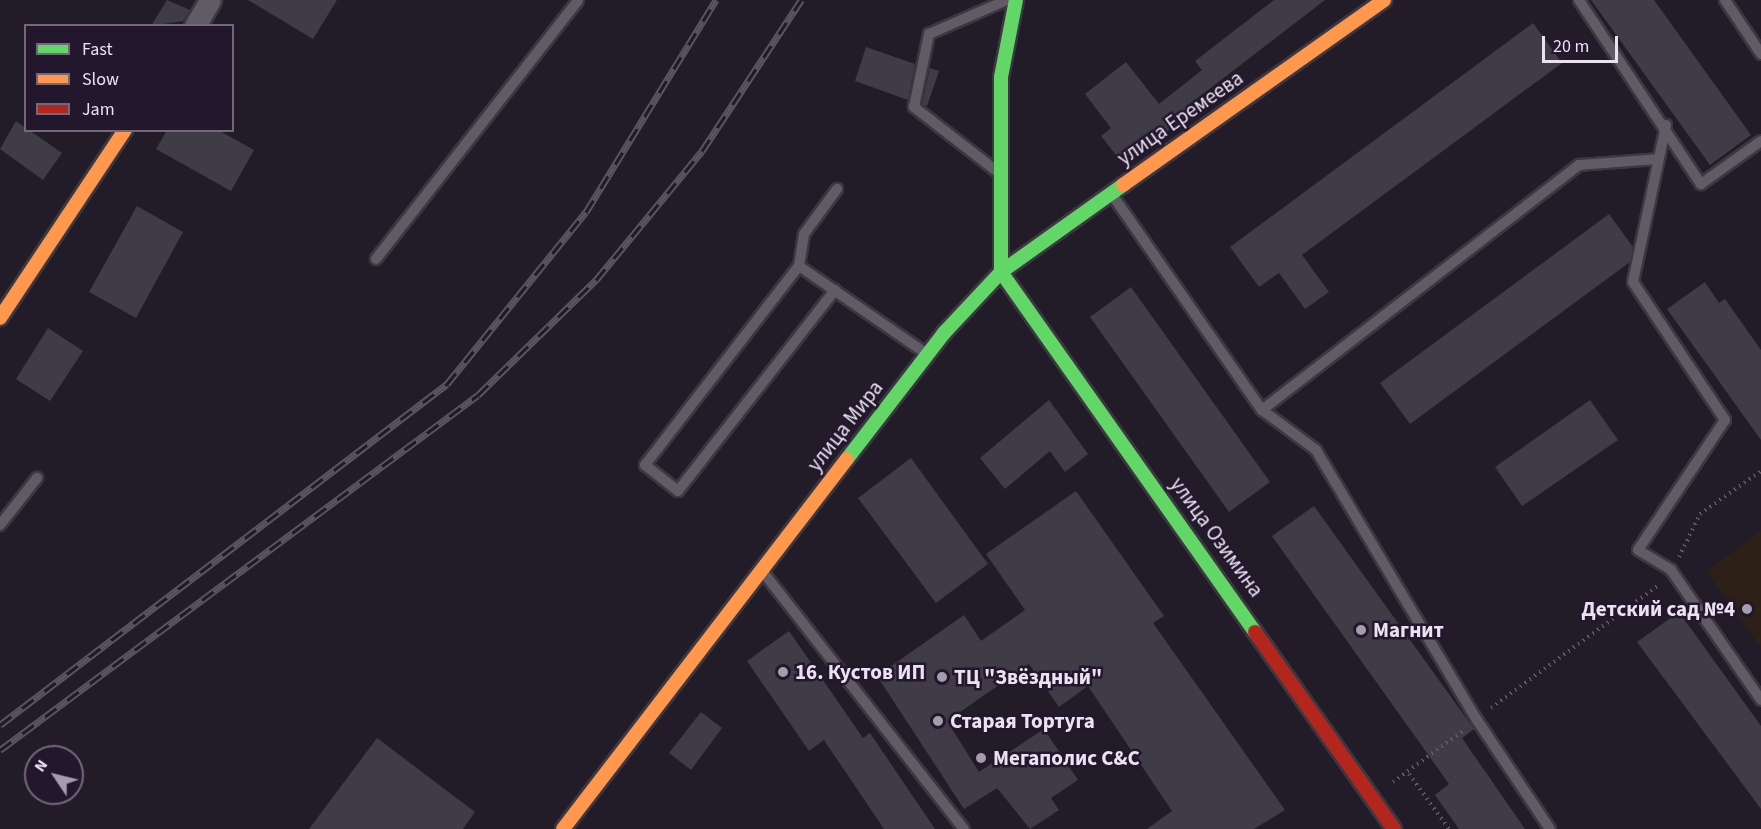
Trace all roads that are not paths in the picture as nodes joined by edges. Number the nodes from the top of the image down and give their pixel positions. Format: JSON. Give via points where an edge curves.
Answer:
{"nodes":[{"id":1,"x":210,"y":0,"type":"edge"},
{"id":2,"x":578,"y":0,"type":"edge"},
{"id":3,"x":1007,"y":0,"type":"edge"},
{"id":4,"x":1016,"y":0,"type":"edge"},
{"id":5,"x":1384,"y":0,"type":"edge"},
{"id":6,"x":1579,"y":0,"type":"edge"},
{"id":7,"x":1725,"y":0,"type":"edge"},
{"id":8,"x":196,"y":24,"type":"edge"},
{"id":9,"x":1761,"y":54,"type":"edge"},
{"id":10,"x":1666,"y":125,"type":"junction"},
{"id":11,"x":124,"y":132,"type":"edge"},
{"id":12,"x":1761,"y":141,"type":"edge"},
{"id":13,"x":1659,"y":159,"type":"junction"},
{"id":14,"x":1005,"y":178,"type":"junction"},
{"id":15,"x":837,"y":189,"type":"dead end"},
{"id":16,"x":1110,"y":192,"type":"junction"},
{"id":17,"x":376,"y":259,"type":"dead end"},
{"id":18,"x":799,"y":266,"type":"junction"},
{"id":19,"x":1001,"y":272,"type":"junction"},
{"id":20,"x":835,"y":290,"type":"junction"},
{"id":21,"x":0,"y":318,"type":"edge"},
{"id":22,"x":927,"y":354,"type":"junction"},
{"id":23,"x":1262,"y":410,"type":"junction"},
{"id":24,"x":37,"y":477,"type":"dead end"},
{"id":25,"x":0,"y":525,"type":"edge"},
{"id":26,"x":761,"y":570,"type":"junction"},
{"id":27,"x":1761,"y":700,"type":"edge"},
{"id":28,"x":563,"y":829,"type":"edge"},
{"id":29,"x":964,"y":829,"type":"edge"},
{"id":30,"x":1394,"y":829,"type":"edge"},
{"id":31,"x":1550,"y":829,"type":"edge"}],
"edges":[{"from":1,"to":8,"type":"street"},
{"from":2,"to":17,"type":"lane"},
{"from":3,"to":14,"type":"lane","via":[[929,34],[914,107]]},
{"from":4,"to":14,"type":"street","via":[[1001,77]]},
{"from":5,"to":16,"type":"street","name":"улица Еремеева"},
{"from":6,"to":10,"type":"lane"},
{"from":7,"to":9,"type":"lane"},
{"from":10,"to":12,"type":"lane","via":[[1701,184]]},
{"from":10,"to":13,"type":"lane"},
{"from":11,"to":21,"type":"street"},
{"from":13,"to":23,"type":"lane","via":[[1579,165]]},
{"from":13,"to":27,"type":"lane","via":[[1633,282],[1725,420],[1638,550],[1671,570]]},
{"from":14,"to":19,"type":"street"},
{"from":15,"to":18,"type":"lane","via":[[804,234]]},
{"from":16,"to":19,"type":"street","name":"улица Еремеева"},
{"from":16,"to":23,"type":"lane"},
{"from":18,"to":20,"type":"lane"},
{"from":18,"to":20,"type":"lane","via":[[645,465],[678,491]]},
{"from":19,"to":22,"type":"street","name":"улица Мира"},
{"from":19,"to":30,"type":"street","name":"улица Озимина"},
{"from":20,"to":22,"type":"lane"},
{"from":22,"to":26,"type":"street","name":"улица Мира"},
{"from":23,"to":31,"type":"lane","via":[[1316,450],[1477,720]]},
{"from":24,"to":25,"type":"lane"},
{"from":26,"to":28,"type":"street","name":"улица Мира"},
{"from":26,"to":29,"type":"lane"}]}
